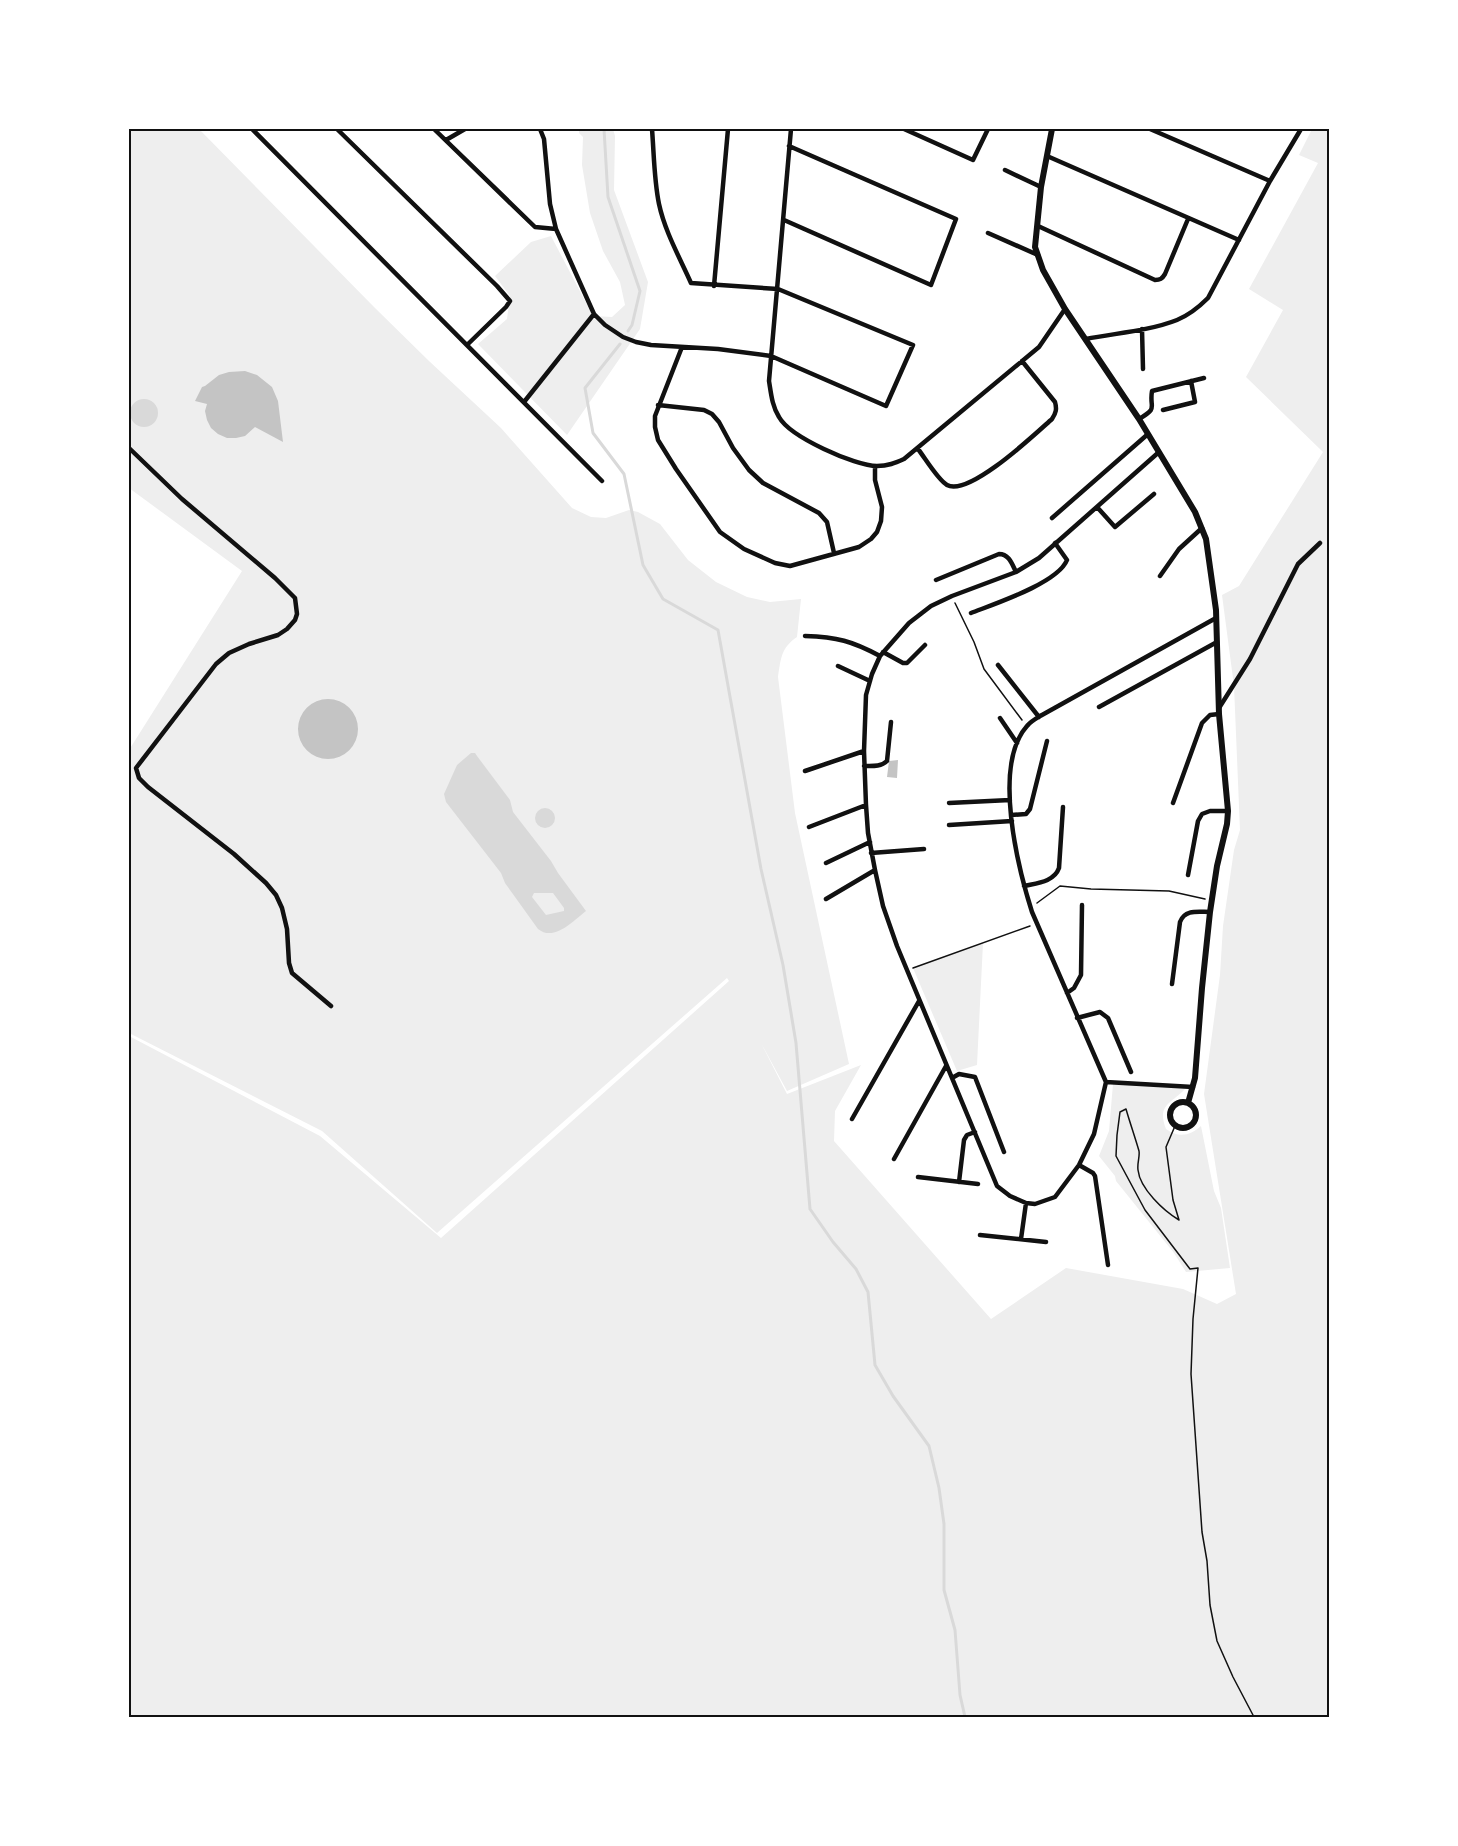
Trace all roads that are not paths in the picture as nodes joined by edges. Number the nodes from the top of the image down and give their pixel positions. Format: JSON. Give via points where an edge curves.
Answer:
{"nodes":[{"id":1,"x":252,"y":129,"type":"edge"},
{"id":2,"x":261,"y":129,"type":"edge"},
{"id":3,"x":337,"y":129,"type":"edge"},
{"id":4,"x":434,"y":129,"type":"edge"},
{"id":5,"x":465,"y":129,"type":"edge"},
{"id":6,"x":540,"y":129,"type":"edge"},
{"id":7,"x":652,"y":129,"type":"edge"},
{"id":8,"x":728,"y":129,"type":"edge"},
{"id":9,"x":791,"y":129,"type":"edge"},
{"id":10,"x":904,"y":129,"type":"edge"},
{"id":11,"x":988,"y":129,"type":"edge"},
{"id":12,"x":1052,"y":129,"type":"edge"},
{"id":13,"x":1150,"y":129,"type":"edge"},
{"id":14,"x":1301,"y":129,"type":"edge"},
{"id":15,"x":260,"y":137,"type":"junction"},
{"id":16,"x":446,"y":140,"type":"junction"},
{"id":17,"x":789,"y":147,"type":"junction"},
{"id":18,"x":1047,"y":156,"type":"junction"},
{"id":19,"x":1005,"y":170,"type":"dead end"},
{"id":20,"x":1270,"y":181,"type":"junction"},
{"id":21,"x":1041,"y":187,"type":"junction"},
{"id":22,"x":1188,"y":219,"type":"junction"},
{"id":23,"x":784,"y":220,"type":"junction"},
{"id":24,"x":1038,"y":226,"type":"junction"},
{"id":25,"x":556,"y":230,"type":"junction"},
{"id":26,"x":988,"y":233,"type":"dead end"},
{"id":27,"x":1239,"y":240,"type":"junction"},
{"id":28,"x":1038,"y":255,"type":"junction"},
{"id":29,"x":714,"y":286,"type":"junction"},
{"id":30,"x":778,"y":289,"type":"junction"},
{"id":31,"x":1065,"y":309,"type":"junction"},
{"id":32,"x":594,"y":314,"type":"junction"},
{"id":33,"x":1142,"y":329,"type":"junction"},
{"id":34,"x":1086,"y":339,"type":"junction"},
{"id":35,"x":467,"y":345,"type":"junction"},
{"id":36,"x":682,"y":347,"type":"junction"},
{"id":37,"x":771,"y":356,"type":"junction"},
{"id":38,"x":1022,"y":361,"type":"junction"},
{"id":39,"x":1143,"y":369,"type":"dead end"},
{"id":40,"x":1204,"y":378,"type":"dead end"},
{"id":41,"x":1191,"y":381,"type":"junction"},
{"id":42,"x":524,"y":402,"type":"junction"},
{"id":43,"x":658,"y":405,"type":"junction"},
{"id":44,"x":1163,"y":410,"type":"dead end"},
{"id":45,"x":1139,"y":419,"type":"junction"},
{"id":46,"x":1148,"y":434,"type":"junction"},
{"id":47,"x":129,"y":448,"type":"edge"},
{"id":48,"x":918,"y":448,"type":"junction"},
{"id":49,"x":1159,"y":452,"type":"junction"},
{"id":50,"x":875,"y":466,"type":"junction"},
{"id":51,"x":602,"y":481,"type":"dead end"},
{"id":52,"x":1154,"y":494,"type":"dead end"},
{"id":53,"x":1097,"y":507,"type":"junction"},
{"id":54,"x":1052,"y":518,"type":"dead end"},
{"id":55,"x":1202,"y":528,"type":"junction"},
{"id":56,"x":1055,"y":543,"type":"junction"},
{"id":57,"x":1320,"y":543,"type":"dead end"},
{"id":58,"x":834,"y":553,"type":"junction"},
{"id":59,"x":1016,"y":572,"type":"junction"},
{"id":60,"x":1160,"y":576,"type":"dead end"},
{"id":61,"x":936,"y":580,"type":"dead end"},
{"id":62,"x":971,"y":613,"type":"dead end"},
{"id":63,"x":1216,"y":618,"type":"junction"},
{"id":64,"x":805,"y":636,"type":"dead end"},
{"id":65,"x":1217,"y":642,"type":"junction"},
{"id":66,"x":925,"y":645,"type":"dead end"},
{"id":67,"x":882,"y":654,"type":"junction"},
{"id":68,"x":998,"y":665,"type":"dead end"},
{"id":69,"x":838,"y":666,"type":"dead end"},
{"id":70,"x":870,"y":681,"type":"junction"},
{"id":71,"x":1099,"y":707,"type":"dead end"},
{"id":72,"x":1219,"y":711,"type":"junction"},
{"id":73,"x":1039,"y":717,"type":"junction"},
{"id":74,"x":1000,"y":718,"type":"dead end"},
{"id":75,"x":891,"y":722,"type":"dead end"},
{"id":76,"x":1047,"y":741,"type":"dead end"},
{"id":77,"x":1017,"y":743,"type":"junction"},
{"id":78,"x":864,"y":750,"type":"junction"},
{"id":79,"x":864,"y":766,"type":"junction"},
{"id":80,"x":805,"y":771,"type":"dead end"},
{"id":81,"x":1010,"y":800,"type":"junction"},
{"id":82,"x":949,"y":803,"type":"dead end"},
{"id":83,"x":1173,"y":803,"type":"dead end"},
{"id":84,"x":866,"y":805,"type":"junction"},
{"id":85,"x":1063,"y":807,"type":"dead end"},
{"id":86,"x":1228,"y":811,"type":"junction"},
{"id":87,"x":1012,"y":818,"type":"junction"},
{"id":88,"x":949,"y":825,"type":"dead end"},
{"id":89,"x":809,"y":827,"type":"dead end"},
{"id":90,"x":870,"y":842,"type":"junction"},
{"id":91,"x":924,"y":849,"type":"dead end"},
{"id":92,"x":872,"y":853,"type":"junction"},
{"id":93,"x":825,"y":863,"type":"dead end"},
{"id":94,"x":875,"y":870,"type":"junction"},
{"id":95,"x":1188,"y":875,"type":"dead end"},
{"id":96,"x":1024,"y":886,"type":"junction"},
{"id":97,"x":826,"y":899,"type":"dead end"},
{"id":98,"x":1082,"y":905,"type":"dead end"},
{"id":99,"x":1210,"y":912,"type":"junction"},
{"id":100,"x":1172,"y":984,"type":"dead end"},
{"id":101,"x":1067,"y":993,"type":"junction"},
{"id":102,"x":919,"y":1000,"type":"junction"},
{"id":103,"x":331,"y":1006,"type":"dead end"},
{"id":104,"x":1077,"y":1018,"type":"junction"},
{"id":105,"x":946,"y":1066,"type":"junction"},
{"id":106,"x":1131,"y":1072,"type":"dead end"},
{"id":107,"x":952,"y":1078,"type":"junction"},
{"id":108,"x":1106,"y":1082,"type":"junction"},
{"id":109,"x":1193,"y":1087,"type":"junction"},
{"id":110,"x":1188,"y":1103,"type":"junction"},
{"id":111,"x":852,"y":1119,"type":"dead end"},
{"id":112,"x":975,"y":1132,"type":"junction"},
{"id":113,"x":1004,"y":1152,"type":"dead end"},
{"id":114,"x":894,"y":1159,"type":"dead end"},
{"id":115,"x":1079,"y":1165,"type":"junction"},
{"id":116,"x":918,"y":1176,"type":"dead end"},
{"id":117,"x":959,"y":1182,"type":"junction"},
{"id":118,"x":978,"y":1184,"type":"dead end"},
{"id":119,"x":1026,"y":1203,"type":"junction"},
{"id":120,"x":980,"y":1235,"type":"dead end"},
{"id":121,"x":1021,"y":1239,"type":"junction"},
{"id":122,"x":1046,"y":1242,"type":"dead end"},
{"id":123,"x":1108,"y":1265,"type":"dead end"}],
"edges":[{"from":1,"to":15,"type":"street"},
{"from":2,"to":15,"type":"street"},
{"from":3,"to":35,"type":"street","via":[[510,301]]},
{"from":4,"to":16,"type":"street"},
{"from":5,"to":16,"type":"street"},
{"from":6,"to":25,"type":"street"},
{"from":7,"to":29,"type":"street","via":[[656,180],[666,226],[691,283]]},
{"from":8,"to":29,"type":"street"},
{"from":9,"to":17,"type":"street"},
{"from":10,"to":11,"type":"street","via":[[973,160]]},
{"from":12,"to":18,"type":"main road"},
{"from":13,"to":20,"type":"street"},
{"from":14,"to":20,"type":"street"},
{"from":15,"to":35,"type":"street"},
{"from":16,"to":25,"type":"street","via":[[535,227]]},
{"from":17,"to":23,"type":"street"},
{"from":17,"to":23,"type":"street","via":[[956,219],[932,285]]},
{"from":18,"to":21,"type":"main road"},
{"from":18,"to":22,"type":"street"},
{"from":19,"to":21,"type":"street"},
{"from":20,"to":27,"type":"street"},
{"from":21,"to":24,"type":"main road"},
{"from":22,"to":24,"type":"street","via":[[1159,280]]},
{"from":22,"to":27,"type":"street"},
{"from":23,"to":30,"type":"street"},
{"from":24,"to":28,"type":"main road"},
{"from":25,"to":32,"type":"street"},
{"from":26,"to":28,"type":"street"},
{"from":27,"to":33,"type":"street","via":[[1208,298],[1178,319]]},
{"from":28,"to":31,"type":"main road"},
{"from":29,"to":30,"type":"street"},
{"from":30,"to":37,"type":"street"},
{"from":30,"to":37,"type":"street","via":[[913,345],[886,406]]},
{"from":31,"to":34,"type":"main road"},
{"from":31,"to":38,"type":"street","via":[[1039,347]]},
{"from":32,"to":36,"type":"street","via":[[614,332],[636,342]]},
{"from":32,"to":42,"type":"street"},
{"from":33,"to":34,"type":"street"},
{"from":33,"to":39,"type":"street"},
{"from":34,"to":45,"type":"main road"},
{"from":35,"to":42,"type":"street"},
{"from":36,"to":37,"type":"street"},
{"from":36,"to":43,"type":"street"},
{"from":37,"to":50,"type":"street","via":[[772,402],[787,427],[844,458]]},
{"from":38,"to":48,"type":"street"},
{"from":38,"to":48,"type":"street","via":[[1055,402],[1056,414],[1044,426],[996,466],[970,483],[953,488],[945,484]]},
{"from":40,"to":41,"type":"street"},
{"from":41,"to":44,"type":"street","via":[[1194,402]]},
{"from":41,"to":45,"type":"street","via":[[1152,391],[1151,411]]},
{"from":42,"to":51,"type":"street"},
{"from":43,"to":58,"type":"street","via":[[712,414],[749,470],[763,483],[819,513],[826,522]]},
{"from":43,"to":58,"type":"street","via":[[658,440],[720,532],[744,549],[790,566]]},
{"from":45,"to":46,"type":"main road"},
{"from":46,"to":49,"type":"main road"},
{"from":46,"to":54,"type":"street"},
{"from":47,"to":103,"type":"street","via":[[295,598],[297,614],[287,629],[229,653],[216,664],[136,768],[148,787],[234,854],[276,895],[287,929],[292,973]]},
{"from":48,"to":50,"type":"street","via":[[888,466]]},
{"from":49,"to":53,"type":"street"},
{"from":49,"to":55,"type":"main road"},
{"from":50,"to":58,"type":"street","via":[[882,507],[877,532],[859,547]]},
{"from":52,"to":53,"type":"street","via":[[1115,527]]},
{"from":53,"to":56,"type":"street"},
{"from":55,"to":60,"type":"street","via":[[1179,549]]},
{"from":55,"to":63,"type":"main road"},
{"from":56,"to":59,"type":"street"},
{"from":56,"to":62,"type":"street","via":[[1067,560],[1058,570],[1026,591]]},
{"from":57,"to":72,"type":"street","via":[[1298,564]]},
{"from":59,"to":61,"type":"street","via":[[1008,556],[999,554]]},
{"from":59,"to":67,"type":"street","via":[[931,606],[909,623]]},
{"from":63,"to":65,"type":"main road"},
{"from":63,"to":73,"type":"street"},
{"from":64,"to":67,"type":"street","via":[[833,637]]},
{"from":65,"to":71,"type":"street"},
{"from":65,"to":72,"type":"main road"},
{"from":66,"to":67,"type":"street","via":[[907,663]]},
{"from":67,"to":70,"type":"street"},
{"from":68,"to":73,"type":"street"},
{"from":69,"to":70,"type":"street"},
{"from":70,"to":78,"type":"street"},
{"from":72,"to":83,"type":"street","via":[[1202,723]]},
{"from":72,"to":86,"type":"main road"},
{"from":73,"to":77,"type":"street","via":[[1027,726]]},
{"from":74,"to":77,"type":"street"},
{"from":75,"to":79,"type":"street","via":[[887,761],[884,765]]},
{"from":76,"to":87,"type":"street","via":[[1030,809]]},
{"from":77,"to":81,"type":"street","via":[[1010,768]]},
{"from":78,"to":79,"type":"street"},
{"from":78,"to":80,"type":"street"},
{"from":79,"to":84,"type":"street"},
{"from":81,"to":82,"type":"street"},
{"from":81,"to":87,"type":"street"},
{"from":84,"to":89,"type":"street"},
{"from":84,"to":90,"type":"street"},
{"from":85,"to":96,"type":"street","via":[[1057,873],[1048,880]]},
{"from":86,"to":95,"type":"street","via":[[1202,814]]},
{"from":86,"to":99,"type":"main road"},
{"from":87,"to":88,"type":"street"},
{"from":87,"to":96,"type":"street"},
{"from":90,"to":92,"type":"street"},
{"from":90,"to":93,"type":"street"},
{"from":91,"to":92,"type":"street"},
{"from":92,"to":94,"type":"street"},
{"from":94,"to":97,"type":"street"},
{"from":94,"to":102,"type":"street","via":[[884,906]]},
{"from":96,"to":101,"type":"street"},
{"from":98,"to":101,"type":"street","via":[[1081,975]]},
{"from":99,"to":100,"type":"street","via":[[1182,916]]},
{"from":99,"to":109,"type":"main road"},
{"from":101,"to":104,"type":"street"},
{"from":102,"to":105,"type":"street"},
{"from":102,"to":111,"type":"street"},
{"from":104,"to":106,"type":"street","via":[[1100,1012],[1108,1018]]},
{"from":104,"to":108,"type":"street"},
{"from":105,"to":107,"type":"street"},
{"from":105,"to":114,"type":"street"},
{"from":107,"to":112,"type":"street"},
{"from":107,"to":113,"type":"street","via":[[960,1074],[975,1077]]},
{"from":108,"to":109,"type":"street"},
{"from":108,"to":115,"type":"street","via":[[1094,1134]]},
{"from":109,"to":110,"type":"main road"},
{"from":110,"to":110,"type":"main road","via":[[1197,1113],[1195,1122],[1188,1128],[1179,1128],[1170,1119],[1171,1111],[1180,1102]]},
{"from":112,"to":117,"type":"street","via":[[964,1140]]},
{"from":112,"to":119,"type":"street","via":[[997,1186]]},
{"from":115,"to":119,"type":"street","via":[[1055,1197]]},
{"from":115,"to":123,"type":"street","via":[[1095,1176]]},
{"from":116,"to":117,"type":"street"},
{"from":117,"to":118,"type":"street"},
{"from":119,"to":121,"type":"street"},
{"from":120,"to":121,"type":"street"},
{"from":121,"to":122,"type":"street"}]}
